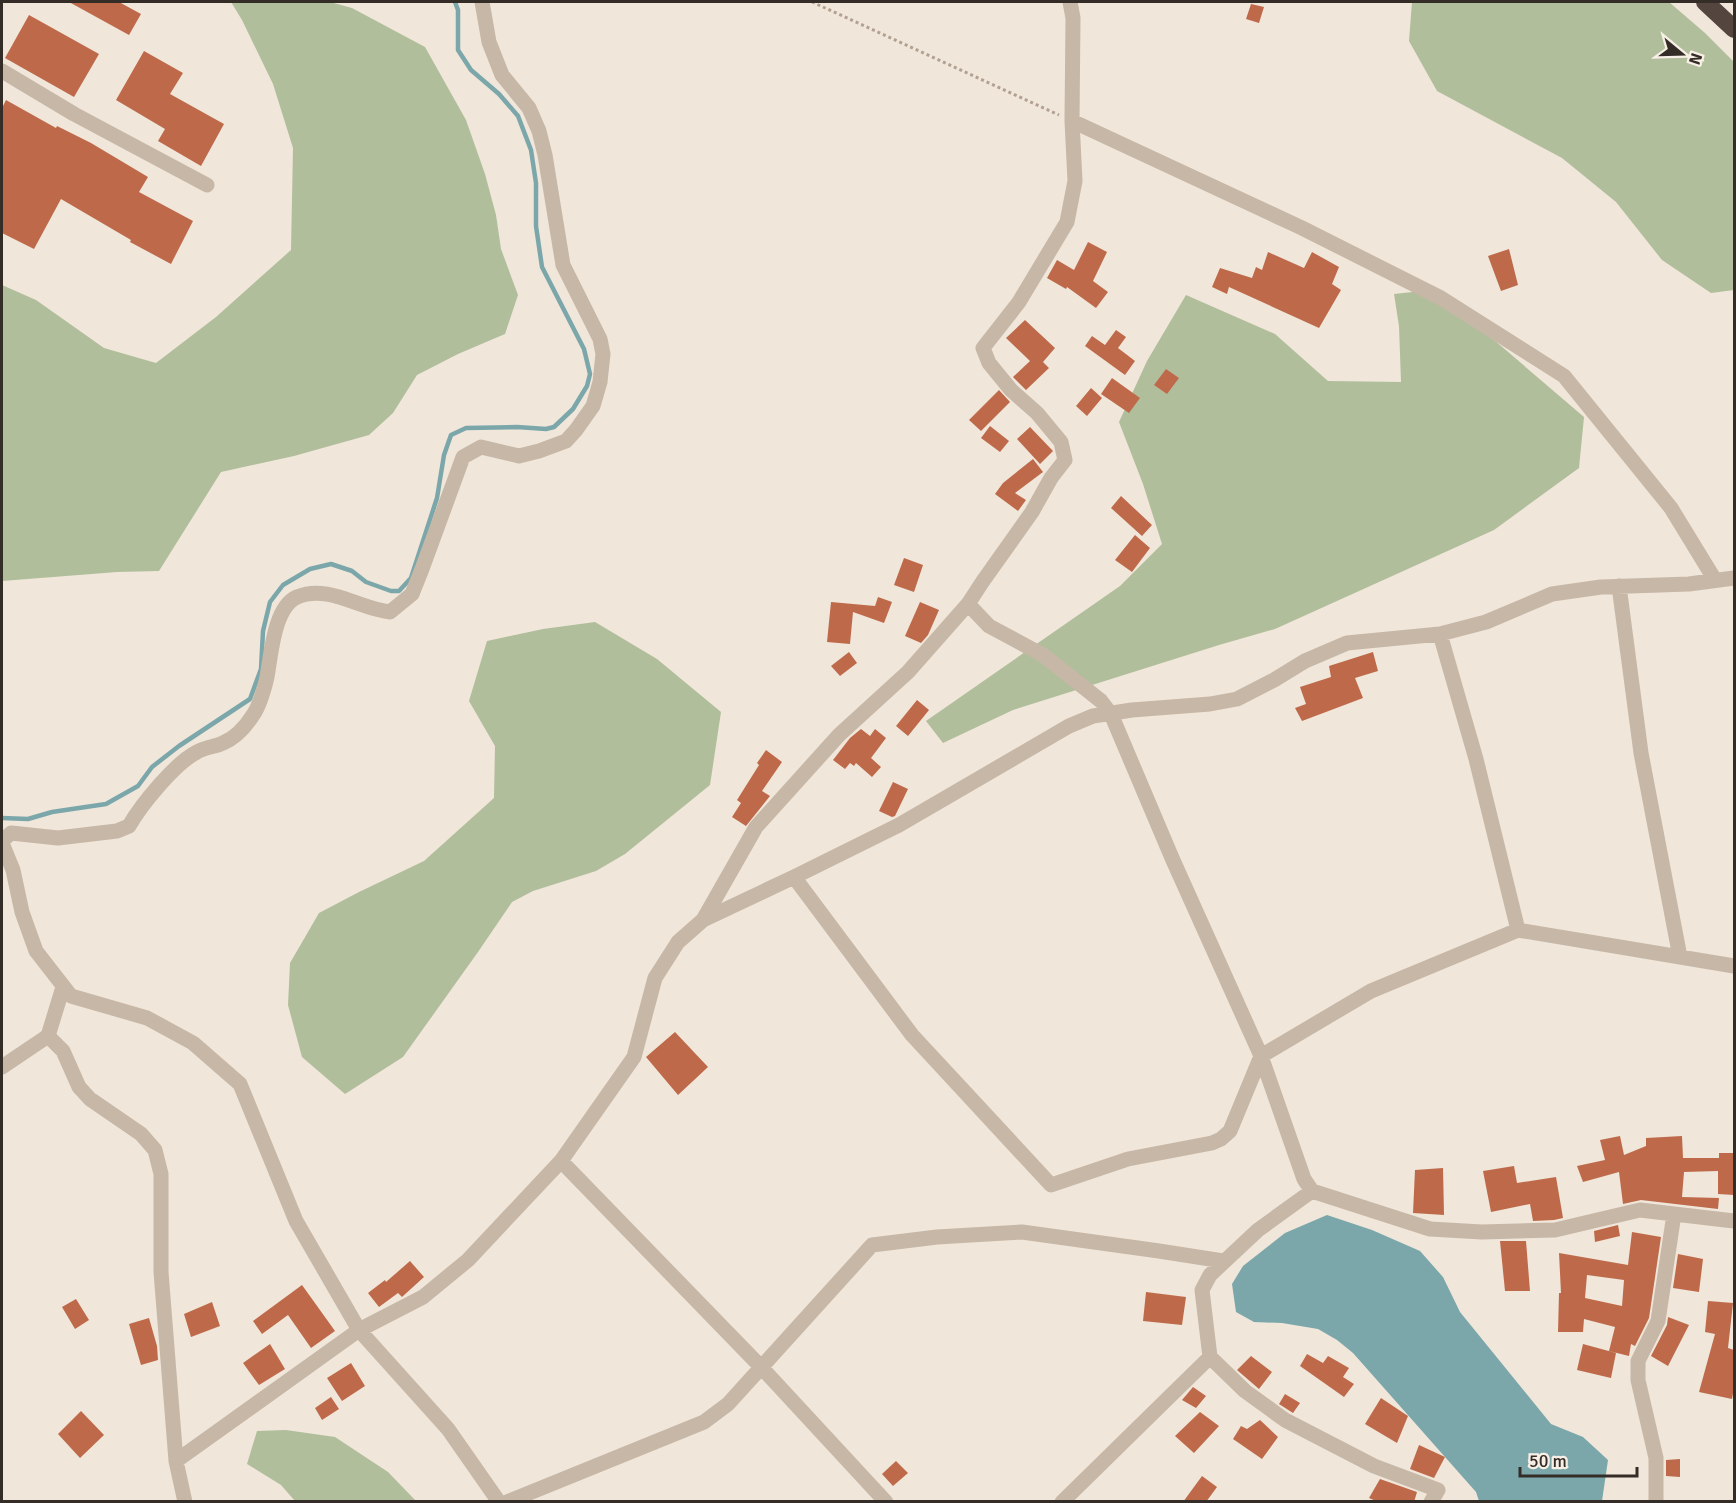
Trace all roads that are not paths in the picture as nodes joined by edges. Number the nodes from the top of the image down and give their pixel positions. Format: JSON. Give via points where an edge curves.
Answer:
{"nodes":[{"id":1,"x":482,"y":2,"type":"edge"},
{"id":2,"x":1070,"y":2,"type":"edge"},
{"id":3,"x":1705,"y":2,"type":"edge"},
{"id":4,"x":1734,"y":29,"type":"edge"},
{"id":5,"x":2,"y":71,"type":"edge"},
{"id":6,"x":1072,"y":121,"type":"junction"},
{"id":7,"x":207,"y":185,"type":"dead end"},
{"id":8,"x":1734,"y":578,"type":"edge"},
{"id":9,"x":1715,"y":580,"type":"junction"},
{"id":10,"x":1619,"y":586,"type":"junction"},
{"id":11,"x":968,"y":604,"type":"junction"},
{"id":12,"x":1440,"y":634,"type":"junction"},
{"id":13,"x":1111,"y":714,"type":"junction"},
{"id":14,"x":2,"y":842,"type":"edge"},
{"id":15,"x":794,"y":877,"type":"junction"},
{"id":16,"x":703,"y":920,"type":"junction"},
{"id":17,"x":1518,"y":930,"type":"junction"},
{"id":18,"x":1680,"y":957,"type":"junction"},
{"id":19,"x":1734,"y":966,"type":"edge"},
{"id":20,"x":63,"y":987,"type":"junction"},
{"id":21,"x":48,"y":1036,"type":"junction"},
{"id":22,"x":1261,"y":1056,"type":"junction"},
{"id":23,"x":2,"y":1067,"type":"edge"},
{"id":24,"x":561,"y":1161,"type":"junction"},
{"id":25,"x":1312,"y":1191,"type":"junction"},
{"id":26,"x":1674,"y":1214,"type":"junction"},
{"id":27,"x":1734,"y":1221,"type":"edge"},
{"id":28,"x":1223,"y":1262,"type":"junction"},
{"id":29,"x":359,"y":1330,"type":"junction"},
{"id":30,"x":1210,"y":1357,"type":"junction"},
{"id":31,"x":762,"y":1368,"type":"junction"},
{"id":32,"x":176,"y":1461,"type":"junction"},
{"id":33,"x":185,"y":1502,"type":"edge"},
{"id":34,"x":499,"y":1502,"type":"edge"},
{"id":35,"x":507,"y":1502,"type":"edge"},
{"id":36,"x":886,"y":1502,"type":"edge"},
{"id":37,"x":1062,"y":1502,"type":"edge"},
{"id":38,"x":1431,"y":1502,"type":"edge"},
{"id":39,"x":1656,"y":1502,"type":"edge"}],
"edges":[{"from":1,"to":14,"type":"street","via":[[489,42],[502,75],[529,108],[538,131],[563,265],[600,339],[603,354],[593,406],[566,441],[519,456],[481,447],[464,457],[412,594],[390,612],[325,593],[297,598],[288,605],[281,617],[267,679],[254,714],[224,743],[196,752],[179,766],[144,803],[129,826],[58,838],[11,833]]},
{"from":2,"to":6,"type":"street"},
{"from":3,"to":4,"type":"highway"},
{"from":5,"to":7,"type":"street"},
{"from":6,"to":9,"type":"street","via":[[1240,198],[1441,298],[1564,376],[1671,508]]},
{"from":6,"to":11,"type":"street","via":[[1075,181],[1067,222],[1019,302],[983,348],[989,363],[1011,390],[1061,442],[1065,460]]},
{"from":8,"to":9,"type":"street"},
{"from":9,"to":10,"type":"street"},
{"from":10,"to":12,"type":"street","via":[[1552,594],[1486,622]]},
{"from":10,"to":18,"type":"street","via":[[1641,753]]},
{"from":11,"to":13,"type":"street","via":[[989,626],[1043,655],[1101,701]]},
{"from":11,"to":16,"type":"street","via":[[908,672],[839,735],[756,827]]},
{"from":12,"to":13,"type":"street","via":[[1347,644],[1305,661],[1237,699]]},
{"from":12,"to":17,"type":"street"},
{"from":13,"to":15,"type":"street","via":[[1093,716],[1069,726],[899,825]]},
{"from":13,"to":22,"type":"street"},
{"from":14,"to":20,"type":"street","via":[[36,951]]},
{"from":15,"to":16,"type":"street"},
{"from":15,"to":22,"type":"street","via":[[912,1035],[1051,1185],[1128,1159],[1221,1139],[1230,1131]]},
{"from":16,"to":24,"type":"street","via":[[678,942],[655,978],[634,1057]]},
{"from":17,"to":18,"type":"street"},
{"from":17,"to":22,"type":"street","via":[[1371,991]]},
{"from":18,"to":19,"type":"street"},
{"from":20,"to":21,"type":"street"},
{"from":20,"to":29,"type":"street","via":[[71,996],[147,1018],[184,1038],[240,1084],[296,1221]]},
{"from":21,"to":23,"type":"street"},
{"from":21,"to":32,"type":"street","via":[[63,1051],[79,1087],[141,1134],[155,1150],[161,1174],[161,1272]]},
{"from":22,"to":25,"type":"street","via":[[1304,1179]]},
{"from":24,"to":29,"type":"street","via":[[468,1260],[423,1297]]},
{"from":24,"to":31,"type":"street"},
{"from":25,"to":26,"type":"street","via":[[1430,1229],[1555,1230],[1640,1210]]},
{"from":25,"to":28,"type":"street","via":[[1258,1230]]},
{"from":26,"to":27,"type":"street"},
{"from":26,"to":39,"type":"street","via":[[1658,1321],[1638,1361],[1638,1380],[1656,1458]]},
{"from":28,"to":30,"type":"street","via":[[1202,1290]]},
{"from":28,"to":31,"type":"street","via":[[1022,1232],[872,1245]]},
{"from":29,"to":32,"type":"street"},
{"from":29,"to":34,"type":"street","via":[[448,1429]]},
{"from":30,"to":37,"type":"street"},
{"from":30,"to":38,"type":"street","via":[[1285,1420],[1374,1466],[1437,1490]]},
{"from":31,"to":35,"type":"street","via":[[728,1404],[704,1422]]},
{"from":31,"to":36,"type":"street"},
{"from":32,"to":33,"type":"street"}]}
